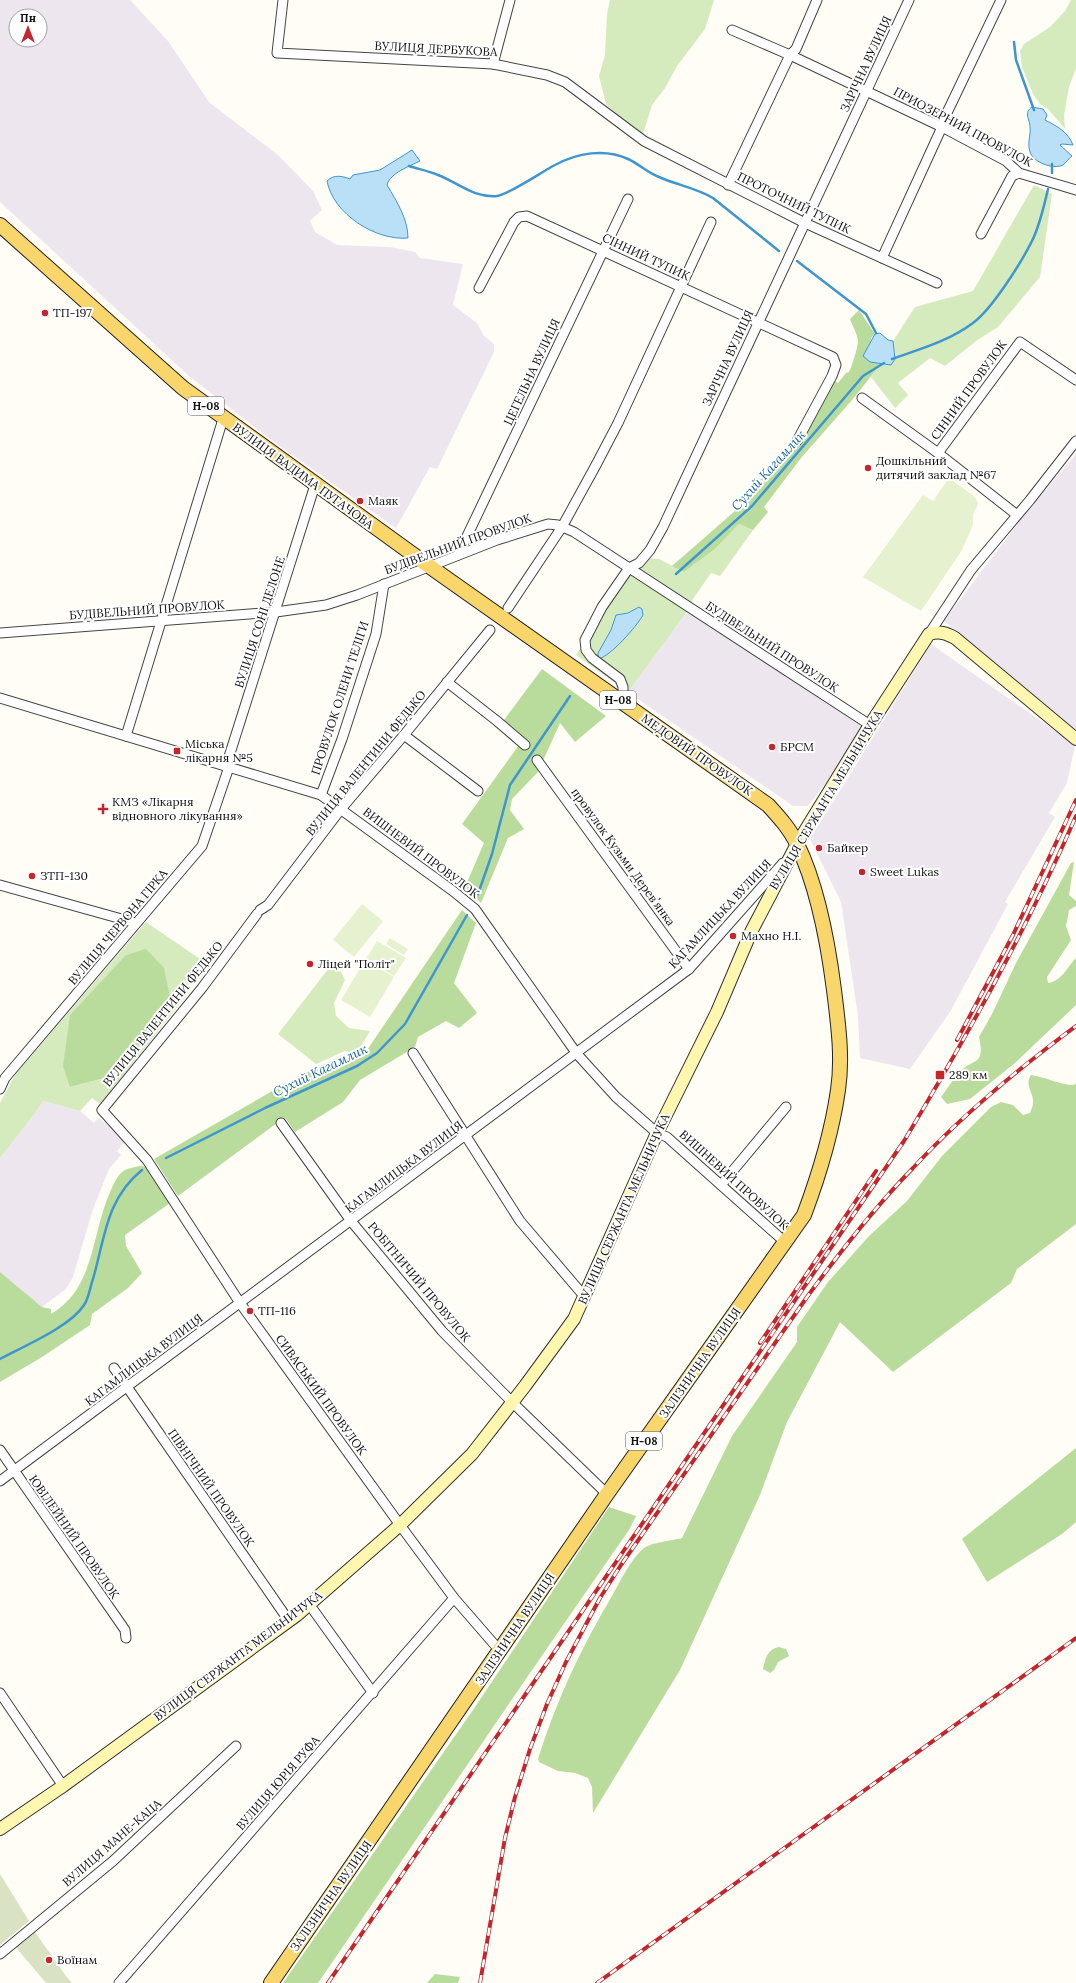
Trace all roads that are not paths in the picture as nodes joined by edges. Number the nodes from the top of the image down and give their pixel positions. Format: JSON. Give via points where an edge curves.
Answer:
{"nodes":[{"id":1,"x":283,"y":0,"type":"edge"},
{"id":2,"x":510,"y":0,"type":"edge"},
{"id":3,"x":817,"y":0,"type":"edge"},
{"id":4,"x":909,"y":0,"type":"edge"},
{"id":5,"x":1001,"y":0,"type":"edge"},
{"id":6,"x":732,"y":30,"type":"dead end"},
{"id":7,"x":790,"y":55,"type":"junction"},
{"id":8,"x":493,"y":64,"type":"junction"},
{"id":9,"x":867,"y":91,"type":"junction"},
{"id":10,"x":942,"y":127,"type":"junction"},
{"id":11,"x":644,"y":141,"type":"joint"},
{"id":12,"x":1019,"y":173,"type":"junction"},
{"id":13,"x":728,"y":185,"type":"junction"},
{"id":14,"x":1076,"y":190,"type":"edge"},
{"id":15,"x":628,"y":199,"type":"dead end"},
{"id":16,"x":711,"y":222,"type":"dead end"},
{"id":17,"x":805,"y":223,"type":"junction"},
{"id":18,"x":0,"y":225,"type":"edge"},
{"id":19,"x":981,"y":234,"type":"dead end"},
{"id":20,"x":602,"y":251,"type":"junction"},
{"id":21,"x":882,"y":258,"type":"junction"},
{"id":22,"x":936,"y":283,"type":"dead end"},
{"id":23,"x":680,"y":286,"type":"junction"},
{"id":24,"x":479,"y":288,"type":"dead end"},
{"id":25,"x":758,"y":322,"type":"junction"},
{"id":26,"x":1076,"y":380,"type":"edge"},
{"id":27,"x":862,"y":398,"type":"dead end"},
{"id":28,"x":223,"y":418,"type":"junction"},
{"id":29,"x":797,"y":441,"type":"dead end"},
{"id":30,"x":1076,"y":441,"type":"edge"},
{"id":31,"x":938,"y":453,"type":"junction"},
{"id":32,"x":316,"y":485,"type":"junction"},
{"id":33,"x":1017,"y":515,"type":"junction"},
{"id":34,"x":562,"y":527,"type":"junction"},
{"id":35,"x":458,"y":555,"type":"junction"},
{"id":36,"x":429,"y":566,"type":"junction"},
{"id":37,"x":629,"y":568,"type":"junction"},
{"id":38,"x":384,"y":584,"type":"junction"},
{"id":39,"x":508,"y":608,"type":"dead end"},
{"id":40,"x":276,"y":612,"type":"junction"},
{"id":41,"x":161,"y":621,"type":"junction"},
{"id":42,"x":490,"y":630,"type":"dead end"},
{"id":43,"x":0,"y":633,"type":"edge"},
{"id":44,"x":930,"y":634,"type":"junction"},
{"id":45,"x":447,"y":682,"type":"junction"},
{"id":46,"x":0,"y":698,"type":"edge"},
{"id":47,"x":623,"y":703,"type":"junction"},
{"id":48,"x":870,"y":725,"type":"junction"},
{"id":49,"x":404,"y":735,"type":"junction"},
{"id":50,"x":126,"y":736,"type":"junction"},
{"id":51,"x":1076,"y":739,"type":"edge"},
{"id":52,"x":524,"y":745,"type":"dead end"},
{"id":53,"x":537,"y":760,"type":"dead end"},
{"id":54,"x":227,"y":766,"type":"junction"},
{"id":55,"x":478,"y":791,"type":"dead end"},
{"id":56,"x":321,"y":795,"type":"junction"},
{"id":57,"x":341,"y":809,"type":"junction"},
{"id":58,"x":797,"y":844,"type":"junction"},
{"id":59,"x":0,"y":885,"type":"edge"},
{"id":60,"x":136,"y":923,"type":"junction"},
{"id":61,"x":689,"y":969,"type":"junction"},
{"id":62,"x":413,"y":1053,"type":"dead end"},
{"id":63,"x":577,"y":1054,"type":"junction"},
{"id":64,"x":3,"y":1077,"type":"edge"},
{"id":65,"x":0,"y":1088,"type":"edge"},
{"id":66,"x":786,"y":1107,"type":"dead end"},
{"id":67,"x":102,"y":1110,"type":"joint"},
{"id":68,"x":281,"y":1123,"type":"dead end"},
{"id":69,"x":657,"y":1133,"type":"junction"},
{"id":70,"x":466,"y":1136,"type":"junction"},
{"id":71,"x":721,"y":1184,"type":"junction"},
{"id":72,"x":351,"y":1221,"type":"junction"},
{"id":73,"x":786,"y":1243,"type":"junction"},
{"id":74,"x":584,"y":1296,"type":"junction"},
{"id":75,"x":240,"y":1303,"type":"junction"},
{"id":76,"x":114,"y":1368,"type":"dead end"},
{"id":77,"x":127,"y":1387,"type":"junction"},
{"id":78,"x":512,"y":1402,"type":"junction"},
{"id":79,"x":0,"y":1450,"type":"edge"},
{"id":80,"x":14,"y":1471,"type":"junction"},
{"id":81,"x":0,"y":1481,"type":"edge"},
{"id":82,"x":607,"y":1494,"type":"junction"},
{"id":83,"x":400,"y":1525,"type":"junction"},
{"id":84,"x":454,"y":1598,"type":"junction"},
{"id":85,"x":309,"y":1604,"type":"junction"},
{"id":86,"x":289,"y":1621,"type":"junction"},
{"id":87,"x":126,"y":1638,"type":"dead end"},
{"id":88,"x":500,"y":1651,"type":"junction"},
{"id":89,"x":0,"y":1693,"type":"edge"},
{"id":90,"x":373,"y":1693,"type":"junction"},
{"id":91,"x":236,"y":1746,"type":"dead end"},
{"id":92,"x":63,"y":1786,"type":"junction"},
{"id":93,"x":0,"y":1830,"type":"edge"},
{"id":94,"x":0,"y":1954,"type":"edge"},
{"id":95,"x":119,"y":1983,"type":"edge"},
{"id":96,"x":271,"y":1983,"type":"edge"}],
"edges":[{"from":1,"to":8,"type":"street","name":"ВУЛИЦЯ ДЕРБУКОВА","via":[[278,53]]},
{"from":2,"to":8,"type":"street"},
{"from":3,"to":7,"type":"street","via":[[796,49]]},
{"from":4,"to":9,"type":"street","name":"ЗАРІЧНА ВУЛИЦЯ"},
{"from":5,"to":10,"type":"street"},
{"from":6,"to":7,"type":"street","name":"ПРИОЗЕРНИЙ ПРОВУЛОК"},
{"from":7,"to":9,"type":"street","name":"ПРИОЗЕРНИЙ ПРОВУЛОК"},
{"from":7,"to":13,"type":"street"},
{"from":8,"to":11,"type":"street","name":"ВУЛИЦЯ ДЕРБУКОВА","via":[[547,75],[565,82]]},
{"from":9,"to":10,"type":"street","name":"ПРИОЗЕРНИЙ ПРОВУЛОК"},
{"from":9,"to":17,"type":"street","name":"ЗАРІЧНА ВУЛИЦЯ"},
{"from":10,"to":12,"type":"street","name":"ПРИОЗЕРНИЙ ПРОВУЛОК","via":[[1006,161]]},
{"from":10,"to":21,"type":"street"},
{"from":11,"to":13,"type":"street","name":"ПРОТОЧНИЙ ТУПИК"},
{"from":12,"to":14,"type":"street","name":"ПРИОЗЕРНИЙ ПРОВУЛОК"},
{"from":12,"to":19,"type":"street","via":[[1012,176]]},
{"from":13,"to":17,"type":"street","name":"ПРОТОЧНИЙ ТУПИК"},
{"from":15,"to":20,"type":"street","name":"ЦЕГЕЛЬНА ВУЛИЦЯ"},
{"from":16,"to":23,"type":"street"},
{"from":17,"to":21,"type":"street","name":"ПРОТОЧНИЙ ТУПИК"},
{"from":17,"to":25,"type":"street","name":"ЗАРІЧНА ВУЛИЦЯ"},
{"from":18,"to":28,"type":"main road","name":"ВУЛИЦЯ ВАДИМА ПУГАЧОВА","number":"Н-08","via":[[183,388]]},
{"from":20,"to":23,"type":"street","name":"СІННИЙ ТУПИК"},
{"from":20,"to":24,"type":"street","name":"СІННИЙ ТУПИК","via":[[527,216],[519,217]]},
{"from":20,"to":35,"type":"street","name":"ЦЕГЕЛЬНА ВУЛИЦЯ"},
{"from":21,"to":22,"type":"street","name":"ПРОТОЧНИЙ ТУПИК"},
{"from":23,"to":25,"type":"street","name":"СІННИЙ ТУПИК"},
{"from":23,"to":34,"type":"street","via":[[618,423]]},
{"from":25,"to":29,"type":"street","name":"СІННИЙ ТУПИК","via":[[835,360],[832,376]]},
{"from":25,"to":37,"type":"street","name":"ЗАРІЧНА ВУЛИЦЯ","via":[[663,527],[650,550],[638,563]]},
{"from":26,"to":31,"type":"street","name":"СІННИЙ ПРОВУЛОК","via":[[1020,342]]},
{"from":27,"to":31,"type":"street","name":"СІННИЙ ПРОВУЛОК"},
{"from":28,"to":32,"type":"main road","name":"ВУЛИЦЯ ВАДИМА ПУГАЧОВА","number":"Н-08"},
{"from":28,"to":41,"type":"street"},
{"from":30,"to":33,"type":"street","name":"ВУЛИЦЯ СЕРЖАНТА МЕЛЬНИЧУКА"},
{"from":31,"to":33,"type":"street","name":"СІННИЙ ПРОВУЛОК"},
{"from":32,"to":36,"type":"main road","name":"ВУЛИЦЯ ВАДИМА ПУГАЧОВА","number":"Н-08"},
{"from":32,"to":40,"type":"street","name":"ВУЛИЦЯ СОНІ ДЕЛОНЕ"},
{"from":33,"to":44,"type":"street","name":"ВУЛИЦЯ СЕРЖАНТА МЕЛЬНИЧУКА","via":[[971,570]]},
{"from":34,"to":35,"type":"street","name":"БУДІВЕЛЬНИЙ ПРОВУЛОК","via":[[548,524]]},
{"from":34,"to":37,"type":"street","name":"БУДІВЕЛЬНИЙ ПРОВУЛОК"},
{"from":34,"to":39,"type":"street"},
{"from":35,"to":36,"type":"street","name":"БУДІВЕЛЬНИЙ ПРОВУЛОК"},
{"from":36,"to":38,"type":"street","name":"БУДІВЕЛЬНИЙ ПРОВУЛОК"},
{"from":36,"to":47,"type":"main road","name":"МЕДОВИЙ ПРОВУЛОК","number":"Н-08"},
{"from":37,"to":47,"type":"street","name":"ЗАРІЧНА ВУЛИЦЯ","via":[[591,626],[584,646],[592,658],[620,679],[624,687]]},
{"from":37,"to":48,"type":"street","name":"БУДІВЕЛЬНИЙ ПРОВУЛОК"},
{"from":38,"to":40,"type":"street","name":"БУДІВЕЛЬНИЙ ПРОВУЛОК","via":[[326,605]]},
{"from":38,"to":56,"type":"street","name":"ПРОВУЛОК ОЛЕНИ ТЕЛІГИ","via":[[376,634]]},
{"from":40,"to":41,"type":"street","name":"БУДІВЕЛЬНИЙ ПРОВУЛОК"},
{"from":40,"to":54,"type":"street","name":"ВУЛИЦЯ СОНІ ДЕЛОНЕ"},
{"from":41,"to":43,"type":"street","name":"БУДІВЕЛЬНИЙ ПРОВУЛОК"},
{"from":41,"to":50,"type":"street"},
{"from":42,"to":45,"type":"street","name":"ВУЛИЦЯ ВАЛЕНТИНИ ФЕДЬКО"},
{"from":44,"to":48,"type":"street","name":"ВУЛИЦЯ СЕРЖАНТА МЕЛЬНИЧУКА"},
{"from":44,"to":51,"type":"street","via":[[938,631],[955,638]]},
{"from":45,"to":49,"type":"street","name":"ВУЛИЦЯ ВАЛЕНТИНИ ФЕДЬКО"},
{"from":45,"to":52,"type":"street"},
{"from":46,"to":50,"type":"street","name":"ВИШНЕВИЙ ПРОВУЛОК"},
{"from":47,"to":58,"type":"main road","name":"МЕДОВИЙ ПРОВУЛОК","number":"Н-08","via":[[768,806],[784,823]]},
{"from":48,"to":58,"type":"street","name":"ВУЛИЦЯ СЕРЖАНТА МЕЛЬНИЧУКА"},
{"from":49,"to":55,"type":"street"},
{"from":49,"to":57,"type":"street","name":"ВУЛИЦЯ ВАЛЕНТИНИ ФЕДЬКО"},
{"from":50,"to":54,"type":"street","name":"ВИШНЕВИЙ ПРОВУЛОК"},
{"from":53,"to":61,"type":"street","name":"провулок Кузьми Деревʼянка"},
{"from":54,"to":56,"type":"street","name":"ВИШНЕВИЙ ПРОВУЛОК"},
{"from":54,"to":60,"type":"street","name":"ВУЛИЦЯ ЧЕРВОНА ГІРКА","via":[[202,846]]},
{"from":56,"to":57,"type":"street","name":"ВИШНЕВИЙ ПРОВУЛОК"},
{"from":57,"to":63,"type":"street","name":"ВИШНЕВИЙ ПРОВУЛОК","via":[[475,909]]},
{"from":57,"to":67,"type":"street","name":"ВУЛИЦЯ ВАЛЕНТИНИ ФЕДЬКО","via":[[268,906],[259,912],[202,988]]},
{"from":58,"to":61,"type":"street","name":"КАГАМЛИЦЬКА ВУЛИЦЯ","via":[[773,876]]},
{"from":58,"to":69,"type":"street","name":"ВУЛИЦЯ СЕРЖАНТА МЕЛЬНИЧУКА","via":[[751,932],[717,1012]]},
{"from":58,"to":73,"type":"main road","name":"ЗАЛІЗНИЧНА ВУЛИЦЯ","number":"Н-08","via":[[821,915],[829,949],[840,1052],[838,1089],[814,1188],[804,1215]]},
{"from":59,"to":60,"type":"street"},
{"from":60,"to":64,"type":"street","name":"ВУЛИЦЯ ЧЕРВОНА ГІРКА"},
{"from":61,"to":63,"type":"street","name":"КАГАМЛИЦЬКА ВУЛИЦЯ"},
{"from":62,"to":70,"type":"street"},
{"from":63,"to":69,"type":"street","name":"ВИШНЕВИЙ ПРОВУЛОК","via":[[616,1097]]},
{"from":63,"to":70,"type":"street","name":"КАГАМЛИЦЬКА ВУЛИЦЯ"},
{"from":64,"to":65,"type":"street","name":"ВУЛИЦЯ ЧЕРВОНА ГІРКА"},
{"from":66,"to":71,"type":"street"},
{"from":67,"to":75,"type":"street","name":"СИВАСЬКИЙ ПРОВУЛОК","via":[[147,1160]]},
{"from":68,"to":72,"type":"street","name":"РОБІТНИЧИЙ ПРОВУЛОК"},
{"from":69,"to":71,"type":"street","name":"ВИШНЕВИЙ ПРОВУЛОК","via":[[667,1137]]},
{"from":69,"to":74,"type":"street","name":"ВУЛИЦЯ СЕРЖАНТА МЕЛЬНИЧУКА"},
{"from":70,"to":72,"type":"street","name":"КАГАМЛИЦЬКА ВУЛИЦЯ"},
{"from":70,"to":74,"type":"street","via":[[520,1221]]},
{"from":71,"to":73,"type":"street","name":"ВИШНЕВИЙ ПРОВУЛОК"},
{"from":72,"to":75,"type":"street","name":"КАГАМЛИЦЬКА ВУЛИЦЯ"},
{"from":72,"to":78,"type":"street","name":"РОБІТНИЧИЙ ПРОВУЛОК","via":[[442,1332]]},
{"from":73,"to":82,"type":"main road","name":"ЗАЛІЗНИЧНА ВУЛИЦЯ","number":"Н-08"},
{"from":74,"to":78,"type":"street","name":"ВУЛИЦЯ СЕРЖАНТА МЕЛЬНИЧУКА","via":[[574,1319]]},
{"from":75,"to":77,"type":"street","name":"КАГАМЛИЦЬКА ВУЛИЦЯ"},
{"from":75,"to":83,"type":"street","name":"СИВАСЬКИЙ ПРОВУЛОК"},
{"from":76,"to":77,"type":"street","name":"ПІВНІЧНИЙ ПРОВУЛОК"},
{"from":77,"to":80,"type":"street","name":"КАГАМЛИЦЬКА ВУЛИЦЯ"},
{"from":77,"to":86,"type":"street","name":"ПІВНІЧНИЙ ПРОВУЛОК"},
{"from":78,"to":82,"type":"street","name":"РОБІТНИЧИЙ ПРОВУЛОК"},
{"from":78,"to":83,"type":"street","name":"ВУЛИЦЯ СЕРЖАНТА МЕЛЬНИЧУКА","via":[[472,1454]]},
{"from":79,"to":80,"type":"street","name":"ЮВІЛЕЙНИЙ ПРОВУЛОК"},
{"from":80,"to":81,"type":"street","name":"КАГАМЛИЦЬКА ВУЛИЦЯ"},
{"from":80,"to":87,"type":"street","name":"ЮВІЛЕЙНИЙ ПРОВУЛОК","via":[[125,1630]]},
{"from":82,"to":88,"type":"main road","name":"ЗАЛІЗНИЧНА ВУЛИЦЯ","number":"Н-08"},
{"from":83,"to":84,"type":"street","name":"СИВАСЬКИЙ ПРОВУЛОК"},
{"from":83,"to":85,"type":"street","name":"ВУЛИЦЯ СЕРЖАНТА МЕЛЬНИЧУКА"},
{"from":84,"to":88,"type":"street","name":"СИВАСЬКИЙ ПРОВУЛОК"},
{"from":84,"to":90,"type":"street","name":"ВУЛИЦЯ ЮРІЯ РУФА"},
{"from":85,"to":86,"type":"street","name":"ВУЛИЦЯ СЕРЖАНТА МЕЛЬНИЧУКА"},
{"from":85,"to":90,"type":"street"},
{"from":86,"to":92,"type":"street","name":"ВУЛИЦЯ СЕРЖАНТА МЕЛЬНИЧУКА"},
{"from":88,"to":96,"type":"main road","name":"ЗАЛІЗНИЧНА ВУЛИЦЯ","number":"Н-08"},
{"from":89,"to":92,"type":"street"},
{"from":90,"to":95,"type":"street","name":"ВУЛИЦЯ ЮРІЯ РУФА"},
{"from":91,"to":94,"type":"street","name":"ВУЛИЦЯ МАНЕ-КАЦА","via":[[113,1861]]},
{"from":92,"to":93,"type":"street","name":"ВУЛИЦЯ СЕРЖАНТА МЕЛЬНИЧУКА"}]}
